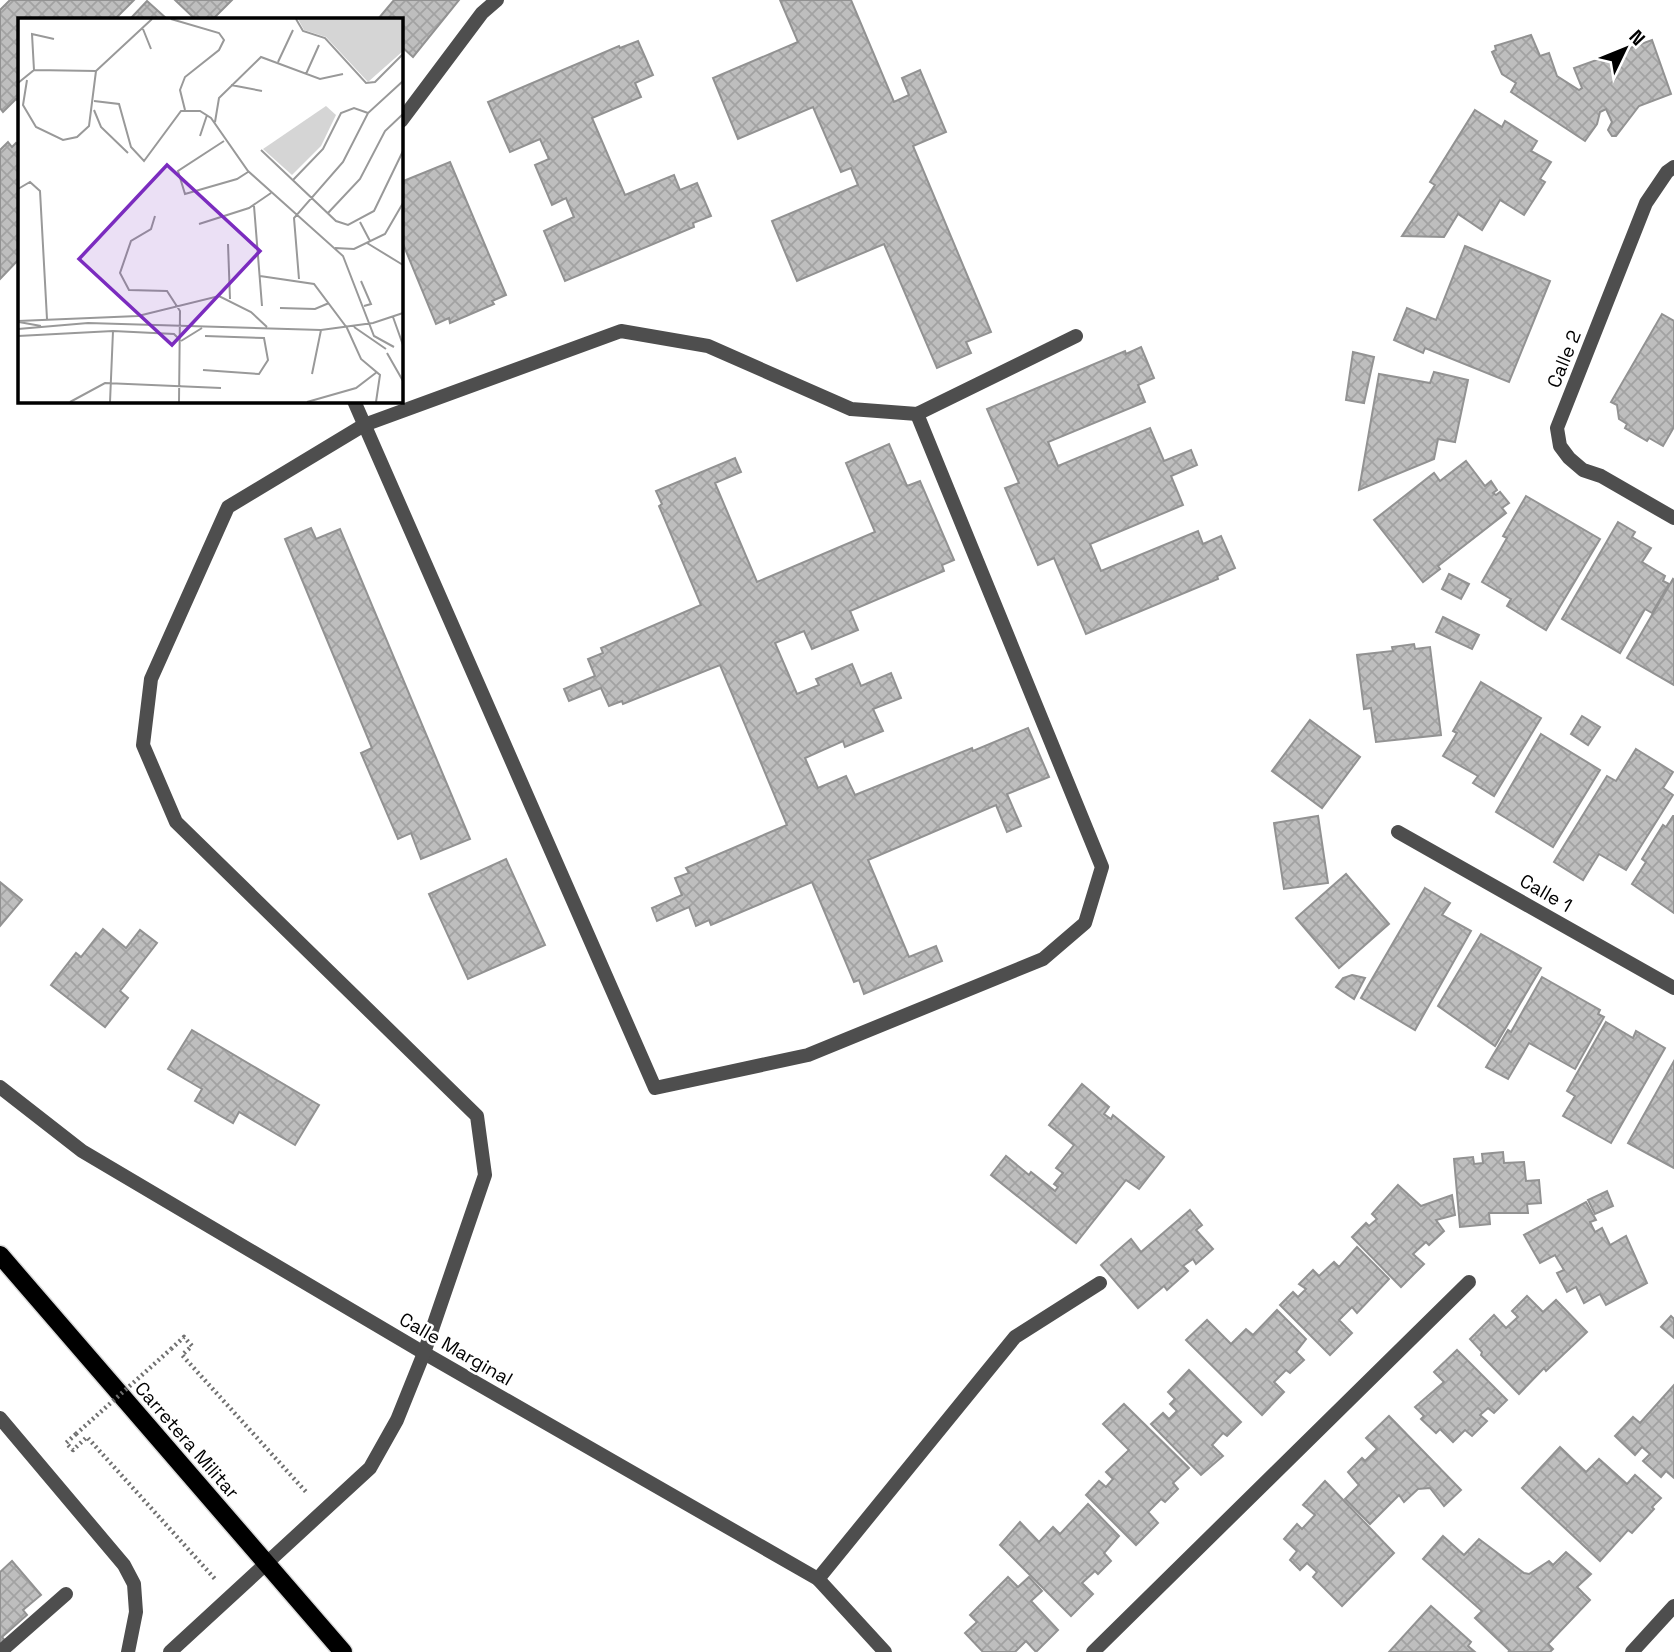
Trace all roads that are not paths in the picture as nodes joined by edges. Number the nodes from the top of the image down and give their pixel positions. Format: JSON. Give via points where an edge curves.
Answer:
{"nodes":[{"id":1,"x":497,"y":0,"type":"edge"},
{"id":2,"x":402,"y":120,"type":"edge"},
{"id":3,"x":1674,"y":167,"type":"edge"},
{"id":4,"x":1076,"y":336,"type":"dead end"},
{"id":5,"x":354,"y":402,"type":"edge"},
{"id":6,"x":917,"y":414,"type":"junction"},
{"id":7,"x":365,"y":425,"type":"junction"},
{"id":8,"x":1674,"y":518,"type":"edge"},
{"id":9,"x":1398,"y":832,"type":"dead end"},
{"id":10,"x":1674,"y":988,"type":"edge"},
{"id":11,"x":0,"y":1087,"type":"edge"},
{"id":12,"x":0,"y":1255,"type":"edge"},
{"id":13,"x":1469,"y":1282,"type":"dead end"},
{"id":14,"x":1100,"y":1283,"type":"dead end"},
{"id":15,"x":424,"y":1353,"type":"junction"},
{"id":16,"x":0,"y":1418,"type":"edge"},
{"id":17,"x":267,"y":1564,"type":"junction"},
{"id":18,"x":818,"y":1578,"type":"junction"},
{"id":19,"x":66,"y":1594,"type":"dead end"},
{"id":20,"x":1674,"y":1606,"type":"edge"},
{"id":21,"x":0,"y":1652,"type":"edge"},
{"id":22,"x":128,"y":1652,"type":"edge"},
{"id":23,"x":170,"y":1652,"type":"edge"},
{"id":24,"x":343,"y":1652,"type":"edge"},
{"id":25,"x":885,"y":1652,"type":"edge"},
{"id":26,"x":1093,"y":1652,"type":"edge"},
{"id":27,"x":1632,"y":1652,"type":"edge"}],
"edges":[{"from":1,"to":2,"type":"street","via":[[482,13]]},
{"from":3,"to":8,"type":"street","name":"Calle 2","via":[[1646,203],[1557,428],[1560,446],[1583,470]]},
{"from":4,"to":6,"type":"street"},
{"from":5,"to":7,"type":"street"},
{"from":6,"to":7,"type":"street","via":[[851,409],[708,346],[621,331]]},
{"from":6,"to":7,"type":"street","via":[[1102,867],[1085,923],[1043,959],[808,1055],[655,1088]]},
{"from":7,"to":15,"type":"street","via":[[228,507],[151,679],[143,745],[176,822],[477,1116],[485,1175]]},
{"from":9,"to":10,"type":"street","name":"Calle 1"},
{"from":11,"to":15,"type":"street","name":"Calle Marginal","via":[[82,1150]]},
{"from":12,"to":17,"type":"main road","name":"Carretera Militar"},
{"from":13,"to":26,"type":"street"},
{"from":14,"to":18,"type":"street","via":[[1015,1337]]},
{"from":15,"to":17,"type":"street","via":[[397,1420],[370,1468]]},
{"from":15,"to":18,"type":"street","name":"Calle Marginal"},
{"from":16,"to":22,"type":"street","via":[[124,1565],[134,1584],[136,1612]]},
{"from":17,"to":23,"type":"street"},
{"from":17,"to":24,"type":"main road","name":"Carretera Militar"},
{"from":18,"to":25,"type":"street","name":"Calle Marginal"},
{"from":19,"to":21,"type":"street"},
{"from":20,"to":27,"type":"street"}]}
